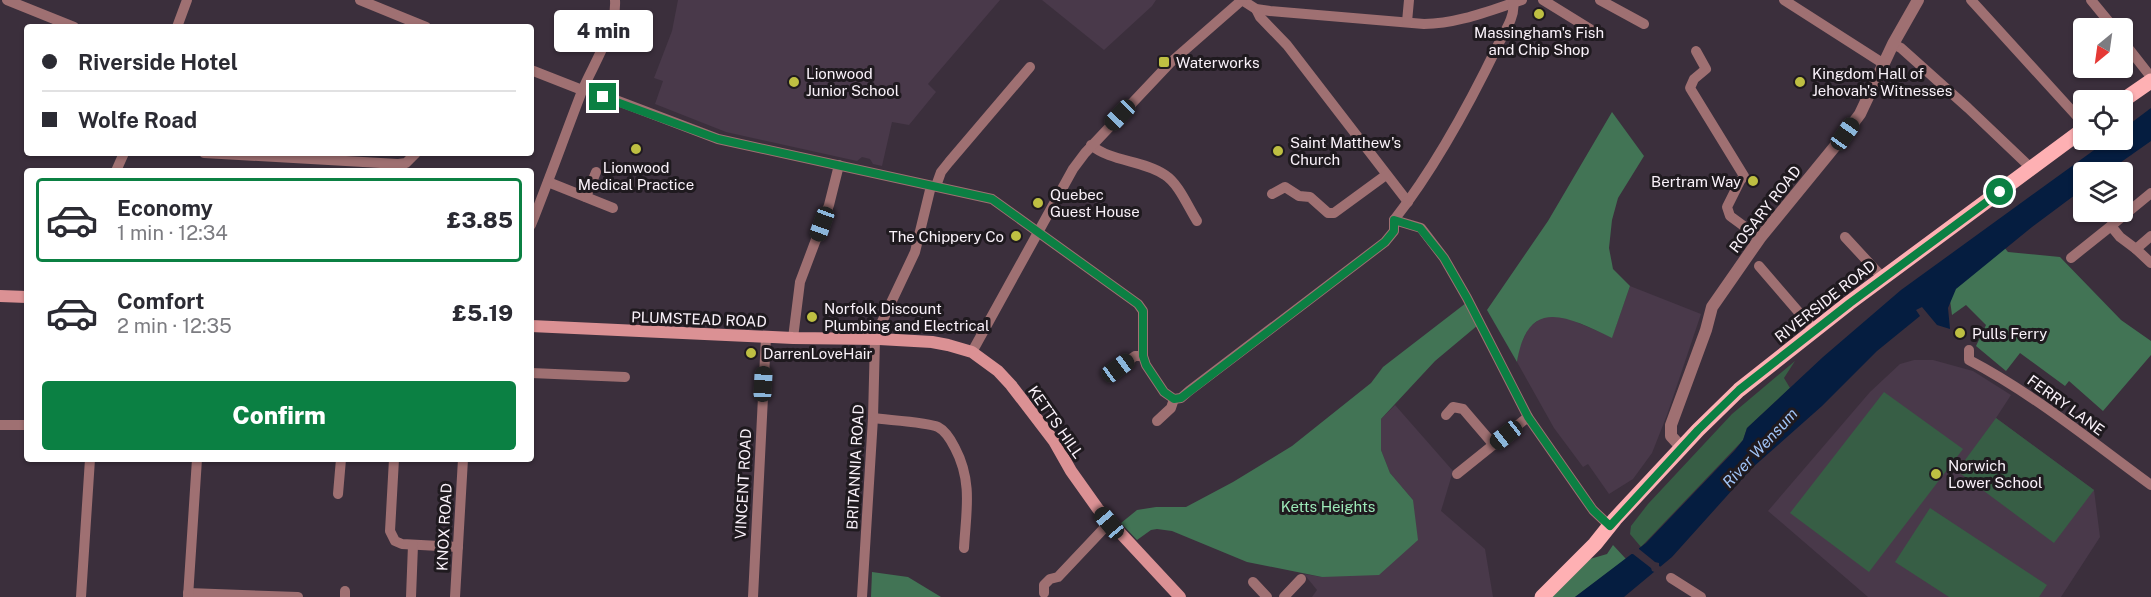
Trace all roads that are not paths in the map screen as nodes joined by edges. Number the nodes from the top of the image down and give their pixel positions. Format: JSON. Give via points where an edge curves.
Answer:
{"nodes":[{"id":1,"x":7,"y":0,"type":"edge"},
{"id":2,"x":188,"y":0,"type":"edge"},
{"id":3,"x":360,"y":0,"type":"edge"},
{"id":4,"x":615,"y":0,"type":"edge"},
{"id":5,"x":1410,"y":0,"type":"edge"},
{"id":6,"x":1542,"y":0,"type":"edge"},
{"id":7,"x":1600,"y":0,"type":"edge"},
{"id":8,"x":1784,"y":0,"type":"edge"},
{"id":9,"x":1918,"y":0,"type":"edge"},
{"id":10,"x":1971,"y":0,"type":"edge"},
{"id":11,"x":2091,"y":0,"type":"edge"},
{"id":12,"x":1518,"y":1,"type":"edge"},
{"id":13,"x":1801,"y":4,"type":"edge"},
{"id":14,"x":1256,"y":9,"type":"junction"},
{"id":15,"x":2106,"y":18,"type":"edge"},
{"id":16,"x":1407,"y":22,"type":"junction"},
{"id":17,"x":67,"y":24,"type":"edge"},
{"id":18,"x":178,"y":24,"type":"edge"},
{"id":19,"x":419,"y":24,"type":"edge"},
{"id":20,"x":1644,"y":24,"type":"dead end"},
{"id":21,"x":1590,"y":29,"type":"dead end"},
{"id":22,"x":1893,"y":44,"type":"junction"},
{"id":23,"x":1696,"y":51,"type":"dead end"},
{"id":24,"x":2133,"y":55,"type":"edge"},
{"id":25,"x":1884,"y":64,"type":"junction"},
{"id":26,"x":1030,"y":67,"type":"dead end"},
{"id":27,"x":534,"y":71,"type":"edge"},
{"id":28,"x":2151,"y":79,"type":"edge"},
{"id":29,"x":583,"y":89,"type":"junction"},
{"id":30,"x":2133,"y":93,"type":"edge"},
{"id":31,"x":2073,"y":112,"type":"edge"},
{"id":32,"x":2073,"y":137,"type":"edge"},
{"id":33,"x":1091,"y":145,"type":"junction"},
{"id":34,"x":248,"y":156,"type":"edge"},
{"id":35,"x":839,"y":165,"type":"junction"},
{"id":36,"x":407,"y":167,"type":"edge"},
{"id":37,"x":2031,"y":168,"type":"junction"},
{"id":38,"x":596,"y":172,"type":"dead end"},
{"id":39,"x":1386,"y":175,"type":"junction"},
{"id":40,"x":548,"y":182,"type":"junction"},
{"id":41,"x":933,"y":186,"type":"junction"},
{"id":42,"x":2151,"y":193,"type":"edge"},
{"id":43,"x":1272,"y":194,"type":"dead end"},
{"id":44,"x":586,"y":197,"type":"junction"},
{"id":45,"x":1408,"y":202,"type":"junction"},
{"id":46,"x":613,"y":208,"type":"dead end"},
{"id":47,"x":534,"y":217,"type":"edge"},
{"id":48,"x":1394,"y":220,"type":"junction"},
{"id":49,"x":1197,"y":221,"type":"dead end"},
{"id":50,"x":2110,"y":226,"type":"junction"},
{"id":51,"x":1039,"y":231,"type":"junction"},
{"id":52,"x":2151,"y":236,"type":"edge"},
{"id":53,"x":1845,"y":237,"type":"dead end"},
{"id":54,"x":1760,"y":238,"type":"junction"},
{"id":55,"x":2136,"y":249,"type":"junction"},
{"id":56,"x":2071,"y":258,"type":"dead end"},
{"id":57,"x":2151,"y":263,"type":"edge"},
{"id":58,"x":1759,"y":266,"type":"dead end"},
{"id":59,"x":1883,"y":278,"type":"junction"},
{"id":60,"x":0,"y":296,"type":"edge"},
{"id":61,"x":24,"y":297,"type":"edge"},
{"id":62,"x":534,"y":326,"type":"edge"},
{"id":63,"x":1815,"y":331,"type":"junction"},
{"id":64,"x":766,"y":337,"type":"junction"},
{"id":65,"x":793,"y":338,"type":"junction"},
{"id":66,"x":873,"y":339,"type":"junction"},
{"id":67,"x":1969,"y":350,"type":"dead end"},
{"id":68,"x":972,"y":352,"type":"junction"},
{"id":69,"x":1143,"y":356,"type":"junction"},
{"id":70,"x":1115,"y":370,"type":"dead end"},
{"id":71,"x":534,"y":374,"type":"edge"},
{"id":72,"x":625,"y":377,"type":"dead end"},
{"id":73,"x":1172,"y":403,"type":"junction"},
{"id":74,"x":1446,"y":415,"type":"dead end"},
{"id":75,"x":1528,"y":417,"type":"junction"},
{"id":76,"x":873,"y":418,"type":"junction"},
{"id":77,"x":1156,"y":421,"type":"dead end"},
{"id":78,"x":0,"y":425,"type":"edge"},
{"id":79,"x":24,"y":425,"type":"edge"},
{"id":80,"x":1493,"y":444,"type":"junction"},
{"id":81,"x":1682,"y":448,"type":"junction"},
{"id":82,"x":90,"y":462,"type":"edge"},
{"id":83,"x":197,"y":462,"type":"edge"},
{"id":84,"x":340,"y":462,"type":"edge"},
{"id":85,"x":394,"y":462,"type":"edge"},
{"id":86,"x":463,"y":462,"type":"edge"},
{"id":87,"x":1457,"y":474,"type":"dead end"},
{"id":88,"x":2151,"y":485,"type":"edge"},
{"id":89,"x":335,"y":489,"type":"dead end"},
{"id":90,"x":1109,"y":523,"type":"junction"},
{"id":91,"x":1610,"y":526,"type":"junction"},
{"id":92,"x":413,"y":545,"type":"junction"},
{"id":93,"x":458,"y":547,"type":"junction"},
{"id":94,"x":964,"y":548,"type":"dead end"},
{"id":95,"x":1671,"y":578,"type":"dead end"},
{"id":96,"x":1301,"y":579,"type":"dead end"},
{"id":97,"x":1253,"y":582,"type":"dead end"},
{"id":98,"x":1685,"y":587,"type":"junction"},
{"id":99,"x":1044,"y":593,"type":"dead end"},
{"id":100,"x":188,"y":595,"type":"edge"},
{"id":101,"x":81,"y":597,"type":"edge"},
{"id":102,"x":297,"y":597,"type":"edge"},
{"id":103,"x":411,"y":597,"type":"edge"},
{"id":104,"x":455,"y":597,"type":"edge"},
{"id":105,"x":753,"y":597,"type":"edge"},
{"id":106,"x":862,"y":597,"type":"edge"},
{"id":107,"x":1180,"y":597,"type":"edge"},
{"id":108,"x":1268,"y":597,"type":"edge"},
{"id":109,"x":1284,"y":597,"type":"edge"},
{"id":110,"x":1542,"y":597,"type":"edge"},
{"id":111,"x":1679,"y":597,"type":"edge"},
{"id":112,"x":1701,"y":597,"type":"edge"}],
"edges":[{"from":1,"to":17,"type":"street"},
{"from":2,"to":18,"type":"street"},
{"from":3,"to":19,"type":"street"},
{"from":4,"to":29,"type":"street","via":[[613,19]]},
{"from":5,"to":16,"type":"street"},
{"from":6,"to":21,"type":"street"},
{"from":7,"to":20,"type":"street"},
{"from":8,"to":13,"type":"street"},
{"from":9,"to":22,"type":"street","name":"ROSARY ROAD"},
{"from":10,"to":31,"type":"street"},
{"from":11,"to":15,"type":"street"},
{"from":12,"to":16,"type":"street","via":[[1436,24]]},
{"from":12,"to":45,"type":"street","via":[[1464,114]]},
{"from":13,"to":25,"type":"street"},
{"from":14,"to":16,"type":"street"},
{"from":14,"to":33,"type":"street","via":[[1242,0],[1170,63]]},
{"from":14,"to":39,"type":"street"},
{"from":22,"to":25,"type":"street","name":"ROSARY ROAD"},
{"from":22,"to":37,"type":"street"},
{"from":23,"to":54,"type":"street","via":[[1706,69],[1690,88],[1744,176],[1727,207],[1730,216]]},
{"from":24,"to":28,"type":"street"},
{"from":25,"to":54,"type":"street","name":"ROSARY ROAD","via":[[1860,114]]},
{"from":26,"to":41,"type":"street","name":"BRITANNIA ROAD"},
{"from":27,"to":29,"type":"street"},
{"from":28,"to":30,"type":"main road"},
{"from":29,"to":35,"type":"street","via":[[700,134]]},
{"from":29,"to":40,"type":"street"},
{"from":32,"to":37,"type":"main road","name":"RIVERSIDE ROAD"},
{"from":33,"to":49,"type":"street","via":[[1165,175]]},
{"from":33,"to":51,"type":"street"},
{"from":34,"to":36,"type":"street"},
{"from":35,"to":41,"type":"street"},
{"from":35,"to":65,"type":"street","via":[[829,205],[800,282]]},
{"from":37,"to":59,"type":"main road","name":"RIVERSIDE ROAD"},
{"from":38,"to":44,"type":"street"},
{"from":39,"to":43,"type":"street","via":[[1334,213],[1285,187]]},
{"from":39,"to":45,"type":"street"},
{"from":40,"to":44,"type":"street"},
{"from":40,"to":47,"type":"street"},
{"from":41,"to":51,"type":"street","via":[[992,199]]},
{"from":41,"to":66,"type":"street","name":"BRITANNIA ROAD","via":[[915,252]]},
{"from":42,"to":50,"type":"street"},
{"from":44,"to":46,"type":"street"},
{"from":45,"to":48,"type":"street"},
{"from":48,"to":73,"type":"street","via":[[1394,231],[1385,242]]},
{"from":48,"to":75,"type":"street","via":[[1420,228],[1444,258]]},
{"from":50,"to":55,"type":"street"},
{"from":50,"to":56,"type":"street"},
{"from":51,"to":68,"type":"street"},
{"from":51,"to":69,"type":"street","via":[[1138,304],[1143,311]]},
{"from":52,"to":55,"type":"street"},
{"from":53,"to":59,"type":"street"},
{"from":54,"to":81,"type":"street","name":"ROSARY ROAD","via":[[1712,307],[1671,425],[1671,436]]},
{"from":55,"to":57,"type":"street"},
{"from":58,"to":63,"type":"street"},
{"from":59,"to":63,"type":"main road","name":"RIVERSIDE ROAD"},
{"from":60,"to":61,"type":"main road"},
{"from":62,"to":64,"type":"main road","name":"PLUMSTEAD ROAD"},
{"from":63,"to":81,"type":"main road","name":"RIVERSIDE ROAD","via":[[1739,390]]},
{"from":64,"to":65,"type":"main road","name":"PLUMSTEAD ROAD"},
{"from":64,"to":105,"type":"street","name":"VINCENT ROAD"},
{"from":65,"to":66,"type":"main road","name":"PLUMSTEAD ROAD"},
{"from":66,"to":68,"type":"main road","name":"KETTS HILL","via":[[948,345]]},
{"from":66,"to":76,"type":"street","name":"BRITANNIA ROAD"},
{"from":67,"to":88,"type":"street","name":"FERRY LANE","via":[[1968,360],[2039,403]]},
{"from":68,"to":90,"type":"main road","name":"KETTS HILL","via":[[998,371],[1026,403]]},
{"from":69,"to":70,"type":"street","via":[[1135,356]]},
{"from":69,"to":73,"type":"street"},
{"from":71,"to":72,"type":"street","via":[[548,379],[612,382]]},
{"from":73,"to":77,"type":"street"},
{"from":74,"to":80,"type":"street","via":[[1453,407],[1463,409]]},
{"from":75,"to":80,"type":"street"},
{"from":75,"to":91,"type":"street","via":[[1593,510]]},
{"from":76,"to":94,"type":"street","via":[[937,426],[946,433],[967,478]]},
{"from":76,"to":106,"type":"street","name":"BRITANNIA ROAD"},
{"from":78,"to":79,"type":"street"},
{"from":80,"to":87,"type":"street"},
{"from":81,"to":91,"type":"main road","name":"RIVERSIDE ROAD"},
{"from":82,"to":101,"type":"street"},
{"from":83,"to":100,"type":"street"},
{"from":84,"to":89,"type":"street"},
{"from":85,"to":92,"type":"street","via":[[390,531],[395,541]]},
{"from":86,"to":93,"type":"street","name":"KNOX ROAD"},
{"from":90,"to":99,"type":"street","via":[[1058,577],[1044,585]]},
{"from":90,"to":107,"type":"main road","name":"KETTS HILL"},
{"from":91,"to":110,"type":"main road","name":"RIVERSIDE ROAD"},
{"from":92,"to":93,"type":"street"},
{"from":92,"to":103,"type":"street"},
{"from":93,"to":104,"type":"street","name":"KNOX ROAD"},
{"from":95,"to":98,"type":"street"},
{"from":96,"to":109,"type":"street"},
{"from":97,"to":108,"type":"street"},
{"from":98,"to":111,"type":"street"},
{"from":98,"to":112,"type":"street"},
{"from":100,"to":102,"type":"street"}]}
